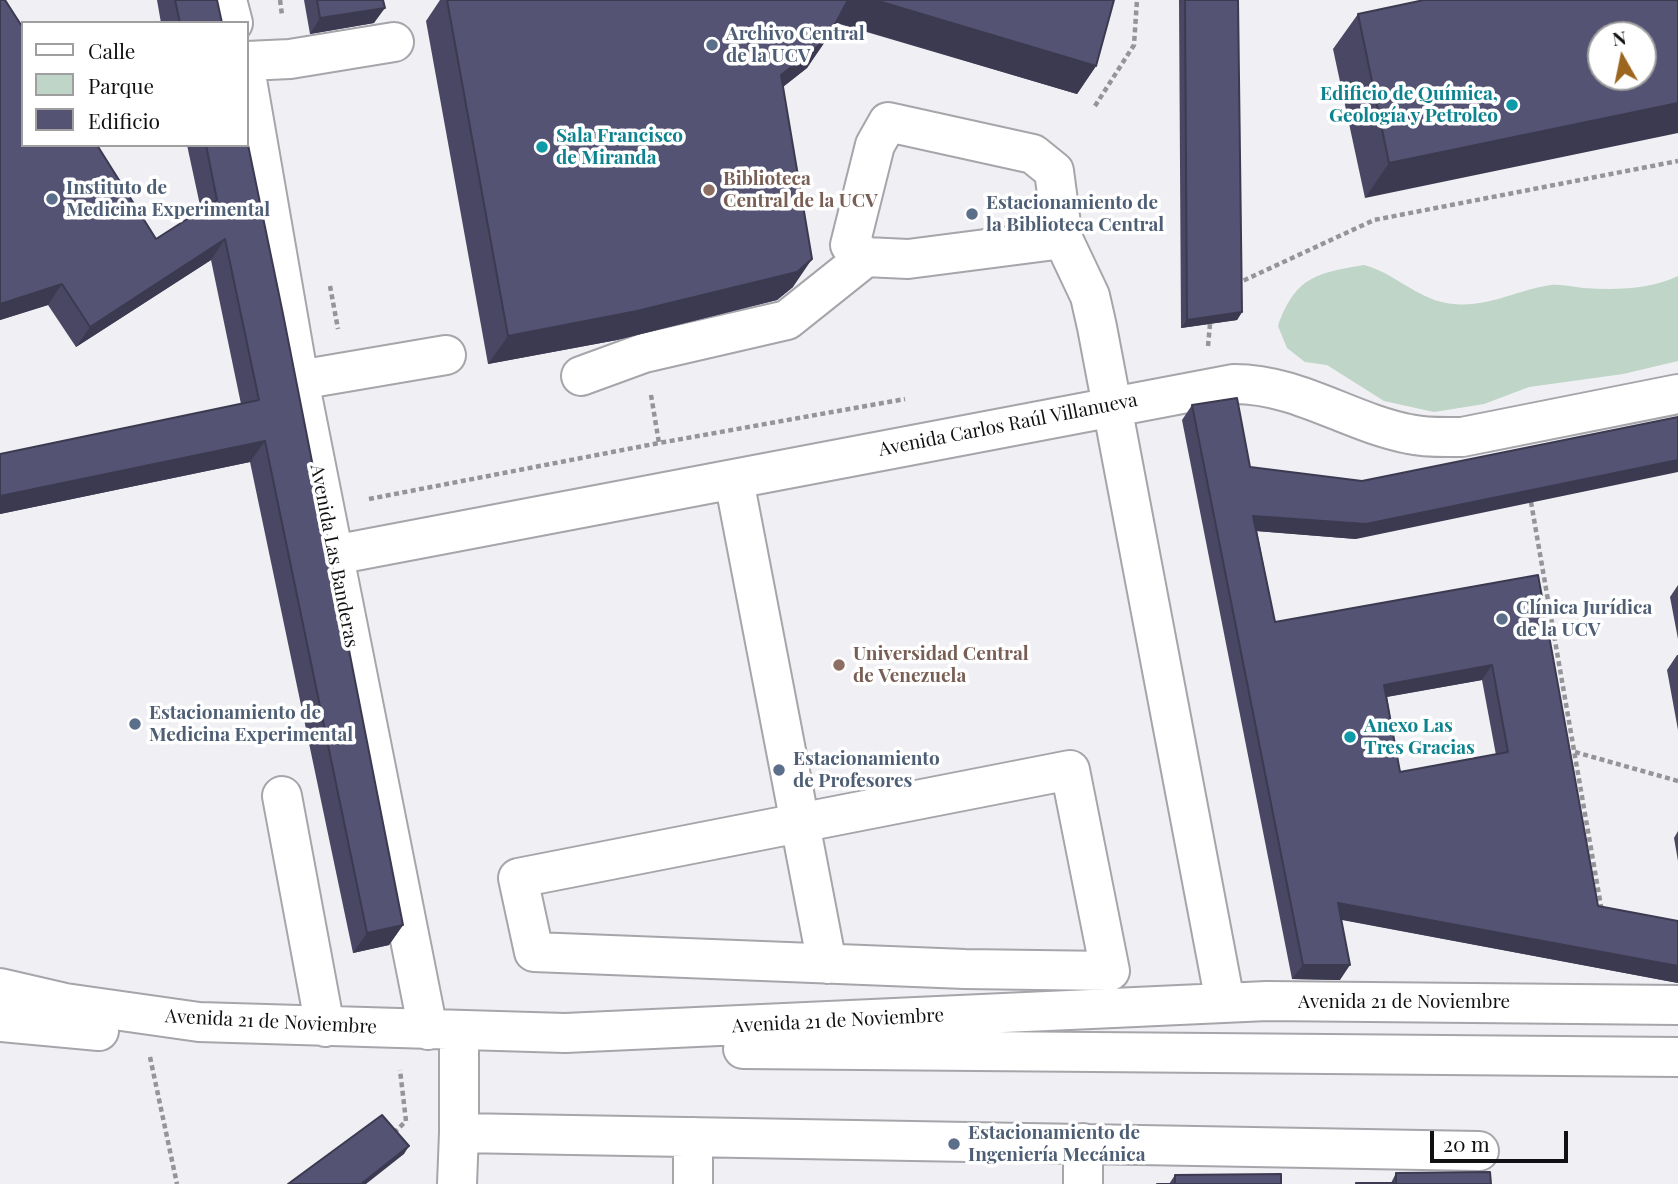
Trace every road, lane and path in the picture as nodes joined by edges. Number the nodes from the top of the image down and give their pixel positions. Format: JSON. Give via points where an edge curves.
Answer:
{"nodes":[{"id":1,"x":228,"y":0,"type":"edge"},
{"id":2,"x":1137,"y":0,"type":"edge"},
{"id":3,"x":233,"y":21,"type":"edge"},
{"id":4,"x":394,"y":42,"type":"dead end"},
{"id":5,"x":248,"y":61,"type":"edge"},
{"id":6,"x":248,"y":86,"type":"edge"},
{"id":7,"x":1095,"y":106,"type":"edge"},
{"id":8,"x":1678,"y":161,"type":"edge"},
{"id":9,"x":1063,"y":239,"type":"junction"},
{"id":10,"x":866,"y":257,"type":"junction"},
{"id":11,"x":1236,"y":284,"type":"edge"},
{"id":12,"x":1209,"y":342,"type":"dead end"},
{"id":13,"x":1196,"y":345,"type":"dead end"},
{"id":14,"x":644,"y":353,"type":"junction"},
{"id":15,"x":446,"y":355,"type":"dead end"},
{"id":16,"x":581,"y":376,"type":"dead end"},
{"id":17,"x":299,"y":380,"type":"junction"},
{"id":18,"x":1678,"y":394,"type":"edge"},
{"id":19,"x":915,"y":397,"type":"dead end"},
{"id":20,"x":1111,"y":405,"type":"junction"},
{"id":21,"x":734,"y":480,"type":"junction"},
{"id":22,"x":1531,"y":502,"type":"edge"},
{"id":23,"x":334,"y":555,"type":"junction"},
{"id":24,"x":1575,"y":752,"type":"junction"},
{"id":25,"x":1678,"y":781,"type":"edge"},
{"id":26,"x":282,"y":796,"type":"dead end"},
{"id":27,"x":800,"y":822,"type":"junction"},
{"id":28,"x":1604,"y":924,"type":"edge"},
{"id":29,"x":827,"y":964,"type":"junction"},
{"id":30,"x":0,"y":988,"type":"edge"},
{"id":31,"x":1225,"y":1002,"type":"junction"},
{"id":32,"x":1678,"y":1005,"type":"edge"},
{"id":33,"x":0,"y":1022,"type":"edge"},
{"id":34,"x":325,"y":1027,"type":"junction"},
{"id":35,"x":449,"y":1036,"type":"junction"},
{"id":36,"x":393,"y":1045,"type":"junction"},
{"id":37,"x":150,"y":1056,"type":"dead end"},
{"id":38,"x":1678,"y":1057,"type":"edge"},
{"id":39,"x":459,"y":1133,"type":"junction"},
{"id":40,"x":389,"y":1137,"type":"edge"},
{"id":41,"x":693,"y":1137,"type":"junction"},
{"id":42,"x":1083,"y":1143,"type":"junction"},
{"id":43,"x":1479,"y":1150,"type":"dead end"},
{"id":44,"x":177,"y":1184,"type":"edge"},
{"id":45,"x":457,"y":1184,"type":"edge"},
{"id":46,"x":692,"y":1184,"type":"edge"},
{"id":47,"x":1083,"y":1184,"type":"edge"}],
"edges":[{"from":1,"to":3,"type":"lane"},
{"from":2,"to":7,"type":"path","via":[[1134,45]]},
{"from":4,"to":5,"type":"lane"},
{"from":6,"to":17,"type":"lane","name":"Avenida Las Banderas"},
{"from":8,"to":11,"type":"path","via":[[1374,220]]},
{"from":9,"to":10,"type":"lane","via":[[908,259]]},
{"from":9,"to":10,"type":"lane","via":[[1054,170],[1033,154],[888,122],[875,145],[850,245]]},
{"from":9,"to":20,"type":"lane","via":[[1090,296]]},
{"from":10,"to":14,"type":"lane","via":[[788,320]]},
{"from":12,"to":13,"type":"path"},
{"from":14,"to":16,"type":"lane"},
{"from":14,"to":19,"type":"path","via":[[659,443]]},
{"from":15,"to":17,"type":"lane"},
{"from":17,"to":23,"type":"lane","name":"Avenida Las Banderas"},
{"from":18,"to":20,"type":"lane","name":"Avenida Carlos Raúl Villanueva","via":[[1462,437],[1410,435],[1263,384],[1186,390]]},
{"from":20,"to":21,"type":"lane","name":"Avenida Carlos Raúl Villanueva"},
{"from":20,"to":31,"type":"lane"},
{"from":21,"to":23,"type":"lane","name":"Avenida Carlos Raúl Villanueva"},
{"from":21,"to":27,"type":"lane"},
{"from":22,"to":24,"type":"path"},
{"from":23,"to":35,"type":"lane","name":"Avenida Las Banderas"},
{"from":24,"to":25,"type":"path"},
{"from":24,"to":28,"type":"path"},
{"from":26,"to":34,"type":"lane"},
{"from":27,"to":29,"type":"lane"},
{"from":27,"to":29,"type":"lane","via":[[518,878],[534,951]]},
{"from":27,"to":29,"type":"lane","via":[[1070,770],[1110,971]]},
{"from":30,"to":34,"type":"lane","name":"Avenida 21 de Noviembre","via":[[65,1003],[199,1022]]},
{"from":31,"to":32,"type":"lane","name":"Avenida 21 de Noviembre"},
{"from":31,"to":35,"type":"lane","name":"Avenida 21 de Noviembre"},
{"from":33,"to":36,"type":"lane","name":"Avenida 21 de Noviembre"},
{"from":34,"to":35,"type":"lane","name":"Avenida 21 de Noviembre"},
{"from":35,"to":36,"type":"lane","name":"Avenida 21 de Noviembre"},
{"from":35,"to":38,"type":"lane","name":"Avenida 21 de Noviembre"},
{"from":35,"to":39,"type":"lane","name":"Avenida Las Banderas"},
{"from":36,"to":40,"type":"path","via":[[406,1121]]},
{"from":37,"to":44,"type":"path"},
{"from":39,"to":41,"type":"lane"},
{"from":39,"to":45,"type":"lane","name":"Avenida Las Banderas"},
{"from":41,"to":42,"type":"lane"},
{"from":41,"to":46,"type":"lane"},
{"from":42,"to":43,"type":"lane"},
{"from":42,"to":47,"type":"lane"}]}
